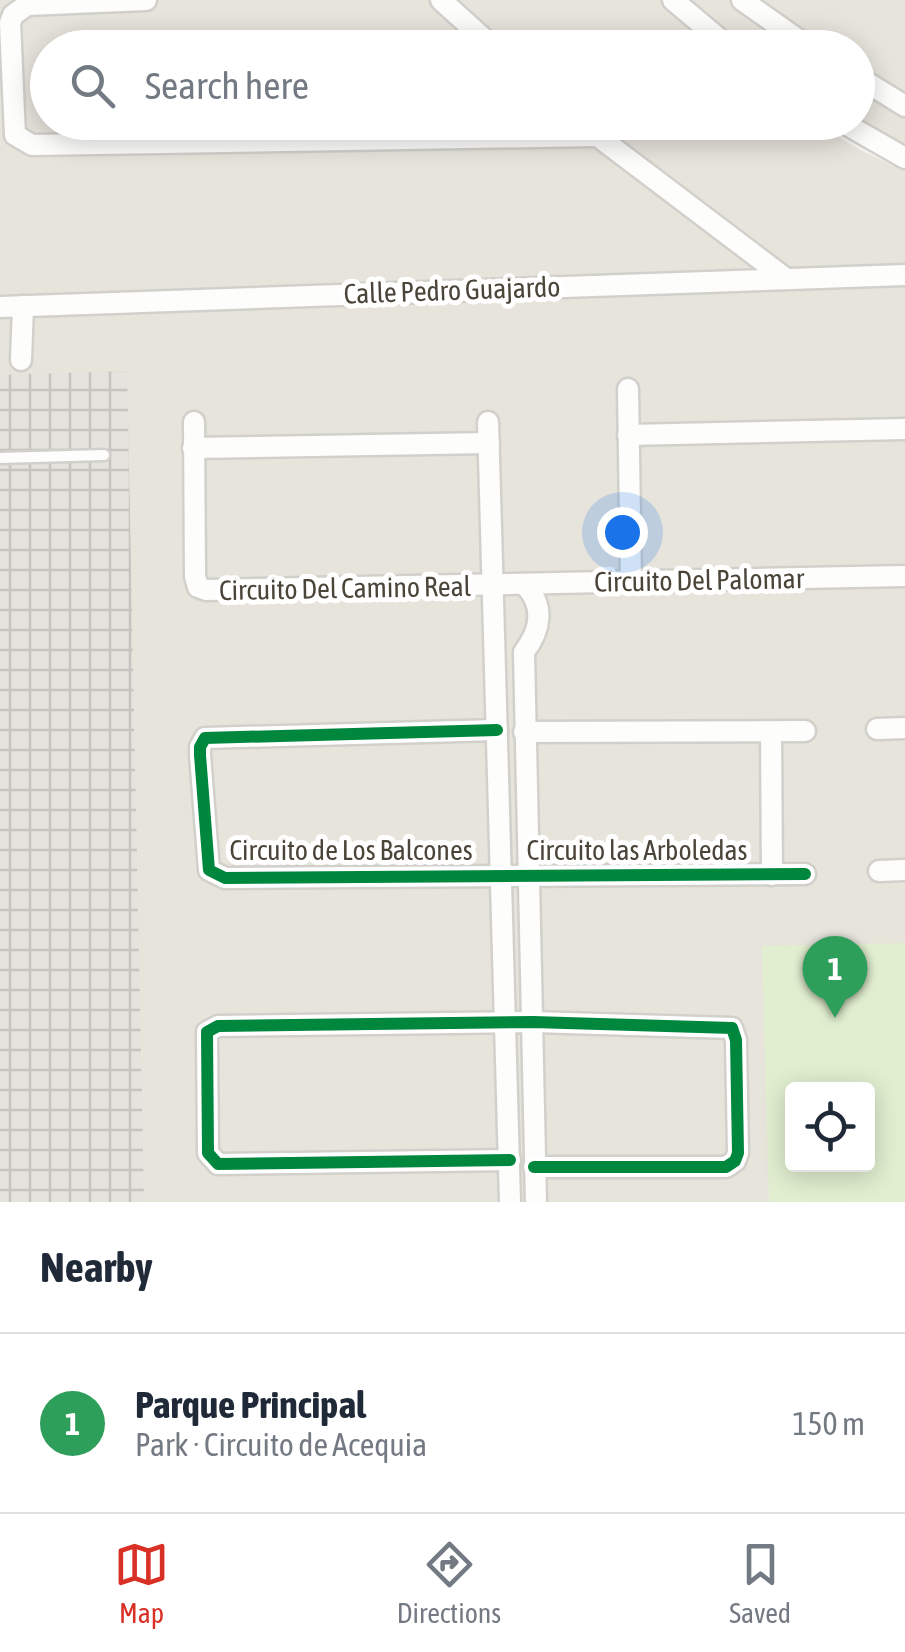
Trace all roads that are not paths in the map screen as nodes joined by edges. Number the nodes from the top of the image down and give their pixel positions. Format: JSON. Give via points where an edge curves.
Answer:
{"nodes":[{"id":1,"x":146,"y":0,"type":"edge"},
{"id":2,"x":441,"y":0,"type":"edge"},
{"id":3,"x":672,"y":0,"type":"edge"},
{"id":4,"x":742,"y":0,"type":"edge"},
{"id":5,"x":474,"y":30,"type":"edge"},
{"id":6,"x":708,"y":30,"type":"edge"},
{"id":7,"x":784,"y":30,"type":"edge"},
{"id":8,"x":875,"y":87,"type":"edge"},
{"id":9,"x":905,"y":106,"type":"edge"},
{"id":10,"x":217,"y":140,"type":"edge"},
{"id":11,"x":600,"y":140,"type":"edge"},
{"id":12,"x":874,"y":140,"type":"edge"},
{"id":13,"x":905,"y":158,"type":"edge"},
{"id":14,"x":905,"y":276,"type":"edge"},
{"id":15,"x":786,"y":278,"type":"junction"},
{"id":16,"x":23,"y":306,"type":"junction"},
{"id":17,"x":0,"y":307,"type":"edge"},
{"id":18,"x":22,"y":360,"type":"dead end"},
{"id":19,"x":628,"y":389,"type":"dead end"},
{"id":20,"x":194,"y":422,"type":"dead end"},
{"id":21,"x":905,"y":429,"type":"edge"},
{"id":22,"x":628,"y":436,"type":"junction"},
{"id":23,"x":193,"y":448,"type":"junction"},
{"id":24,"x":104,"y":455,"type":"dead end"},
{"id":25,"x":0,"y":458,"type":"edge"},
{"id":26,"x":905,"y":576,"type":"edge"},
{"id":27,"x":631,"y":581,"type":"junction"},
{"id":28,"x":493,"y":585,"type":"junction"},
{"id":29,"x":524,"y":585,"type":"junction"},
{"id":30,"x":524,"y":652,"type":"junction"},
{"id":31,"x":495,"y":653,"type":"junction"},
{"id":32,"x":905,"y":728,"type":"edge"},
{"id":33,"x":877,"y":729,"type":"dead end"},
{"id":34,"x":497,"y":730,"type":"junction"},
{"id":35,"x":805,"y":731,"type":"dead end"},
{"id":36,"x":524,"y":732,"type":"junction"},
{"id":37,"x":771,"y":732,"type":"junction"},
{"id":38,"x":905,"y":870,"type":"edge"},
{"id":39,"x":879,"y":871,"type":"dead end"},
{"id":40,"x":772,"y":874,"type":"junction"},
{"id":41,"x":805,"y":874,"type":"dead end"},
{"id":42,"x":502,"y":875,"type":"junction"},
{"id":43,"x":528,"y":875,"type":"junction"},
{"id":44,"x":507,"y":1022,"type":"junction"},
{"id":45,"x":532,"y":1022,"type":"junction"},
{"id":46,"x":510,"y":1160,"type":"junction"},
{"id":47,"x":534,"y":1166,"type":"junction"},
{"id":48,"x":510,"y":1202,"type":"edge"},
{"id":49,"x":536,"y":1202,"type":"edge"}],
"edges":[{"from":1,"to":10,"type":"street","via":[[27,5],[14,14],[15,135],[32,145]]},
{"from":2,"to":5,"type":"street"},
{"from":3,"to":6,"type":"street"},
{"from":4,"to":7,"type":"street"},
{"from":8,"to":9,"type":"street"},
{"from":11,"to":15,"type":"street"},
{"from":12,"to":13,"type":"street"},
{"from":14,"to":15,"type":"street","name":"Calle Pedro Guajardo"},
{"from":15,"to":16,"type":"street","name":"Calle Pedro Guajardo"},
{"from":16,"to":17,"type":"street","name":"Calle Pedro Guajardo"},
{"from":16,"to":18,"type":"street"},
{"from":19,"to":22,"type":"street"},
{"from":20,"to":23,"type":"street"},
{"from":21,"to":22,"type":"street"},
{"from":22,"to":27,"type":"street"},
{"from":23,"to":28,"type":"street","name":"Circuito Del Camino Real","via":[[195,576],[202,589]]},
{"from":23,"to":28,"type":"street","name":"Circuito Del Camino Real","via":[[489,432]]},
{"from":24,"to":25,"type":"lane"},
{"from":26,"to":27,"type":"street","name":"Circuito Del Palomar"},
{"from":27,"to":29,"type":"street","name":"Circuito Del Palomar"},
{"from":28,"to":29,"type":"street","name":"Circuito Del Palomar"},
{"from":28,"to":31,"type":"street"},
{"from":29,"to":30,"type":"street","via":[[540,614]]},
{"from":30,"to":31,"type":"street"},
{"from":30,"to":36,"type":"street"},
{"from":31,"to":34,"type":"street"},
{"from":32,"to":33,"type":"street"},
{"from":34,"to":42,"type":"street"},
{"from":34,"to":42,"type":"street","name":"Circuito de Los Balcones","via":[[210,736],[200,747],[213,874]]},
{"from":35,"to":37,"type":"street"},
{"from":36,"to":37,"type":"street"},
{"from":36,"to":43,"type":"street"},
{"from":37,"to":40,"type":"street","name":"Circuito las Arboledas"},
{"from":38,"to":39,"type":"street"},
{"from":40,"to":41,"type":"street"},
{"from":40,"to":43,"type":"street","name":"Circuito las Arboledas"},
{"from":42,"to":43,"type":"street","name":"Circuito las Arboledas"},
{"from":42,"to":44,"type":"street"},
{"from":43,"to":45,"type":"street"},
{"from":44,"to":45,"type":"street"},
{"from":44,"to":46,"type":"street"},
{"from":44,"to":46,"type":"street","via":[[218,1026],[205,1037],[208,1153],[218,1164]]},
{"from":45,"to":47,"type":"street"},
{"from":45,"to":47,"type":"street","via":[[728,1026],[736,1034],[738,1153],[726,1167]]},
{"from":46,"to":48,"type":"street"},
{"from":47,"to":49,"type":"street"}]}
